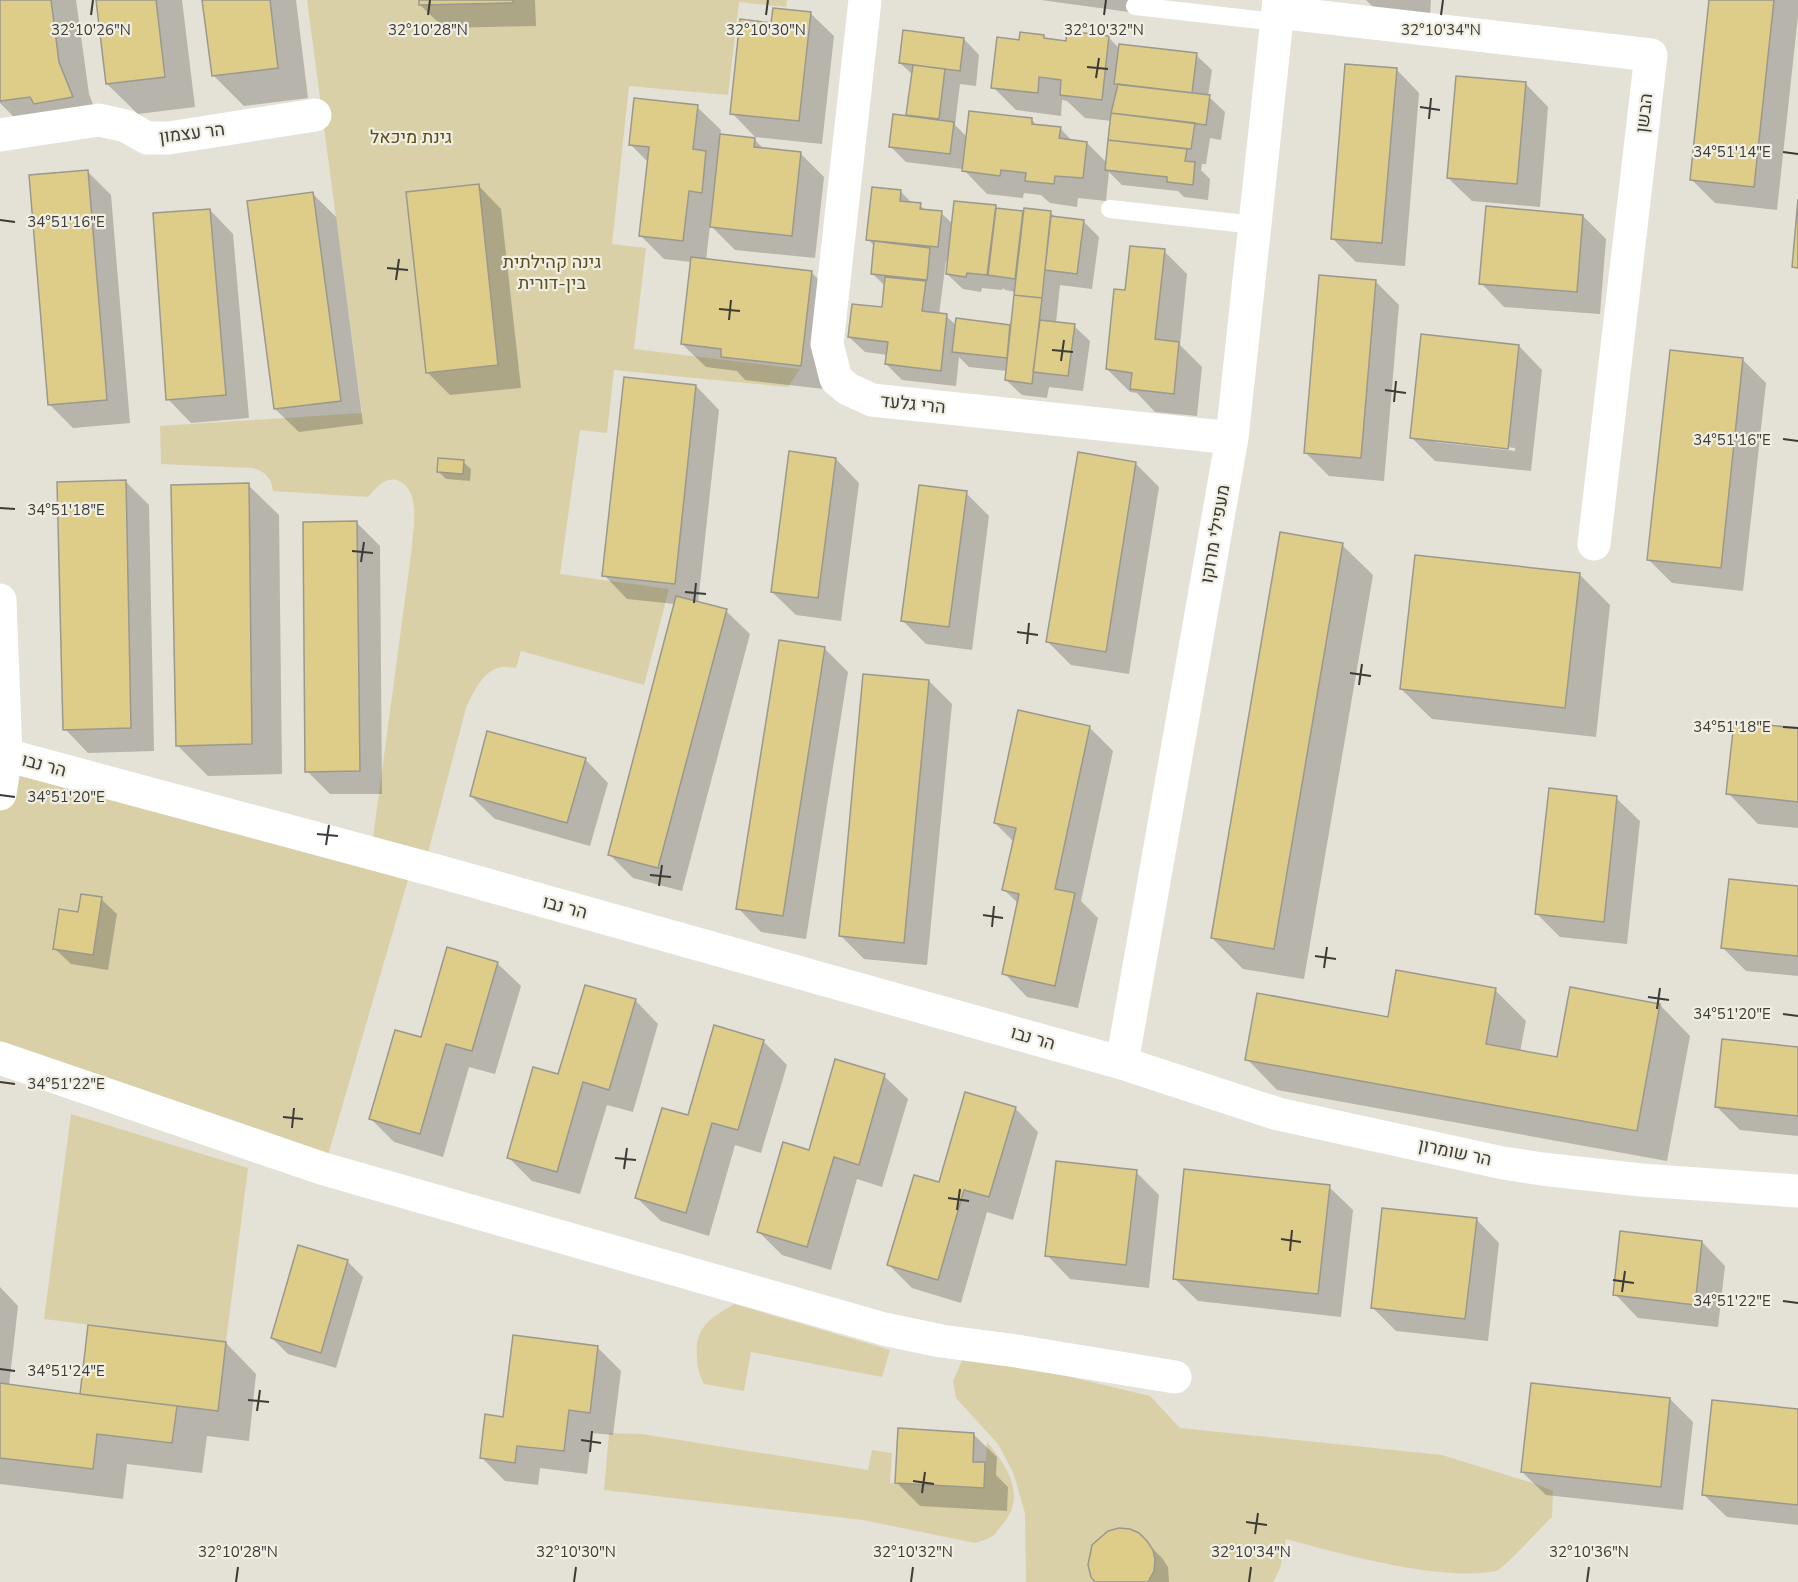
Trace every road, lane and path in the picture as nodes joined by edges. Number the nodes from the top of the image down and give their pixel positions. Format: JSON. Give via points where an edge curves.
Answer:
{"nodes":[{"id":1,"x":865,"y":0,"type":"edge"},
{"id":2,"x":1135,"y":6,"type":"dead end"},
{"id":3,"x":1278,"y":11,"type":"edge"},
{"id":4,"x":315,"y":115,"type":"dead end"},
{"id":5,"x":0,"y":135,"type":"edge"},
{"id":6,"x":1110,"y":209,"type":"dead end"},
{"id":7,"x":1255,"y":225,"type":"junction"},
{"id":8,"x":1232,"y":438,"type":"junction"},
{"id":9,"x":1594,"y":544,"type":"dead end"},
{"id":10,"x":0,"y":600,"type":"edge"},
{"id":11,"x":6,"y":755,"type":"junction"},
{"id":12,"x":0,"y":794,"type":"edge"},
{"id":13,"x":0,"y":1058,"type":"edge"},
{"id":14,"x":1122,"y":1063,"type":"junction"},
{"id":15,"x":1798,"y":1191,"type":"edge"},
{"id":16,"x":1175,"y":1377,"type":"dead end"}],
"edges":[{"from":1,"to":8,"type":"street","name":"הרי גלעד","via":[[827,344],[836,379],[872,400]]},
{"from":2,"to":3,"type":"lane"},
{"from":3,"to":7,"type":"street","name":"מעפילי מרוקו"},
{"from":3,"to":9,"type":"street","name":"הבשן","via":[[1651,55]]},
{"from":4,"to":5,"type":"street","name":"הר עצמון","via":[[169,138],[147,138],[126,126],[99,120]]},
{"from":6,"to":7,"type":"lane"},
{"from":7,"to":8,"type":"street","name":"מעפילי מרוקו"},
{"from":8,"to":14,"type":"street","name":"מעפילי מרוקו"},
{"from":10,"to":11,"type":"street"},
{"from":11,"to":12,"type":"street"},
{"from":11,"to":14,"type":"street","name":"הר נבו"},
{"from":13,"to":16,"type":"street","via":[[324,1169],[884,1329]]},
{"from":14,"to":15,"type":"street","name":"הר שומרון","via":[[1278,1114],[1503,1163]]}]}
